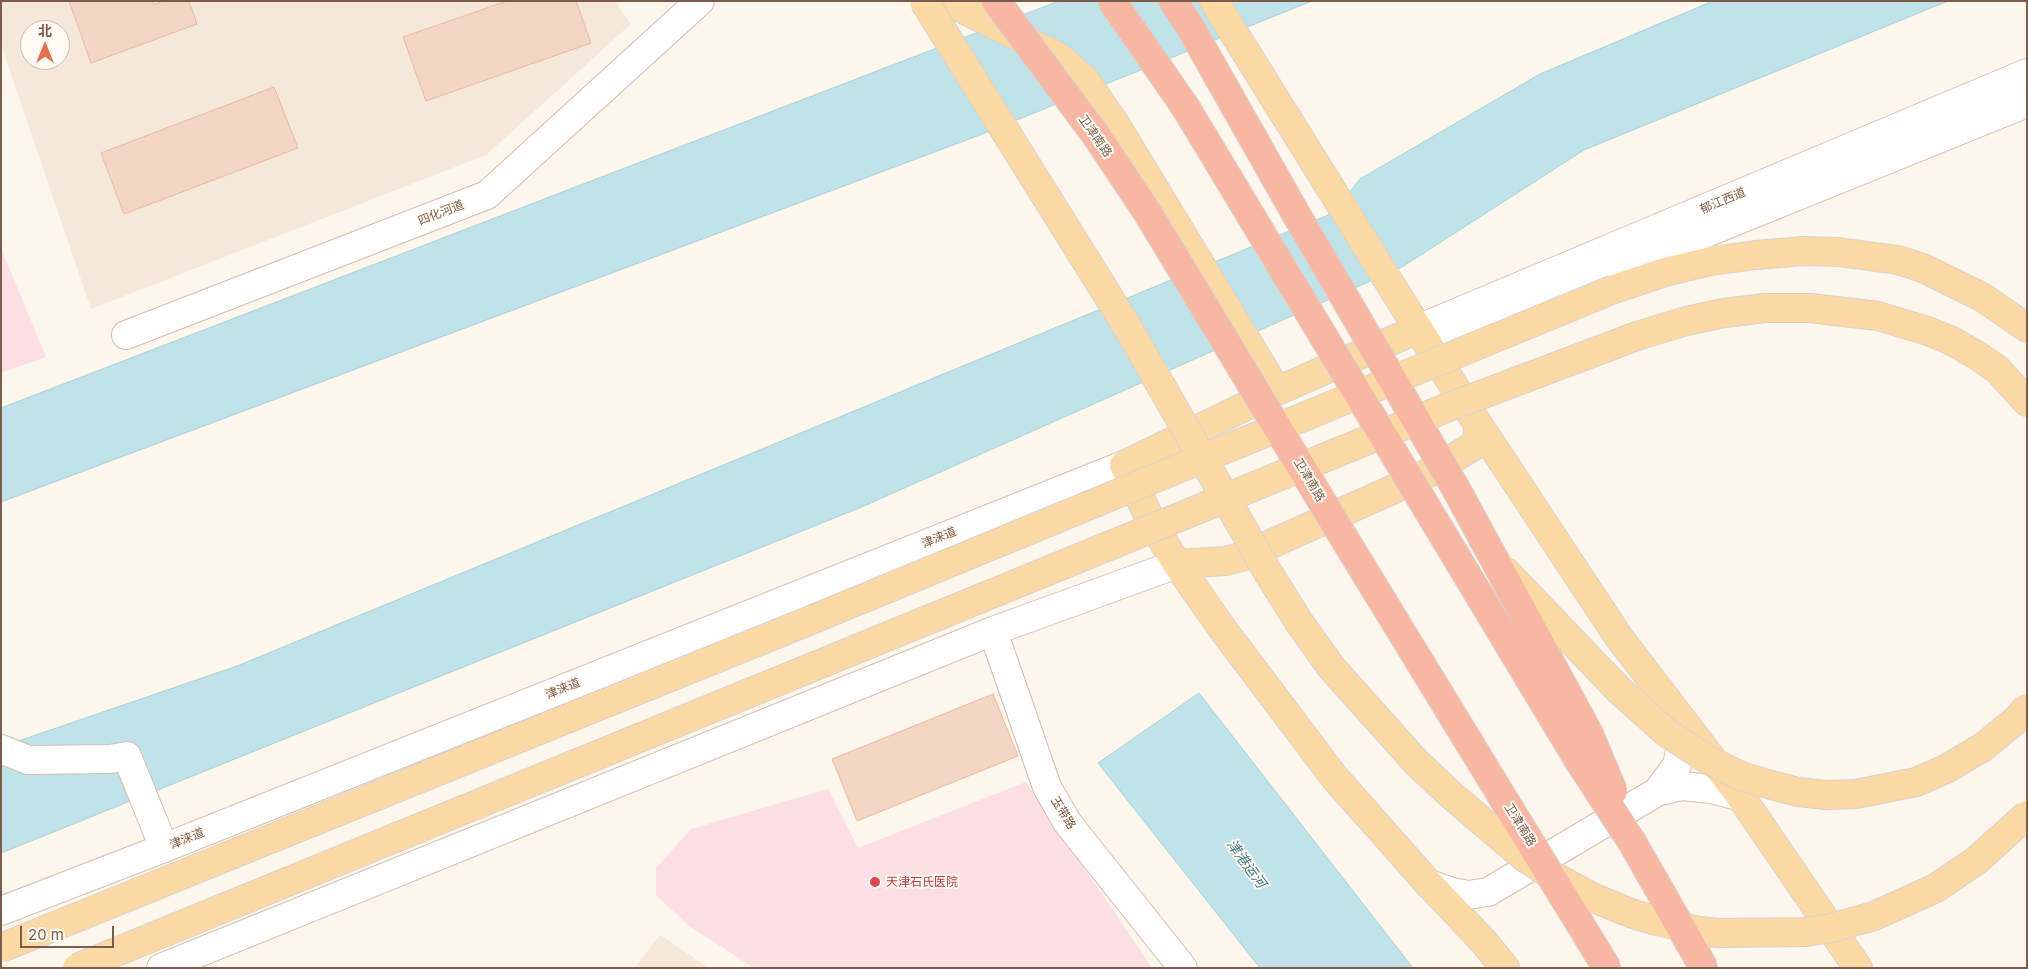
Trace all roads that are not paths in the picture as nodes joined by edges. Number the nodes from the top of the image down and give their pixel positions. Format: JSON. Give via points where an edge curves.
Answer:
{"nodes":[{"id":1,"x":700,"y":1,"type":"edge"},
{"id":2,"x":924,"y":1,"type":"edge"},
{"id":3,"x":947,"y":1,"type":"edge"},
{"id":4,"x":996,"y":1,"type":"edge"},
{"id":5,"x":1112,"y":1,"type":"edge"},
{"id":6,"x":1173,"y":1,"type":"edge"},
{"id":7,"x":1214,"y":1,"type":"edge"},
{"id":8,"x":2027,"y":73,"type":"edge"},
{"id":9,"x":2027,"y":102,"type":"edge"},
{"id":10,"x":2027,"y":328,"type":"edge"},
{"id":11,"x":1418,"y":329,"type":"junction"},
{"id":12,"x":126,"y":335,"type":"dead end"},
{"id":13,"x":1443,"y":368,"type":"junction"},
{"id":14,"x":1277,"y":391,"type":"junction"},
{"id":15,"x":2027,"y":402,"type":"edge"},
{"id":16,"x":1478,"y":424,"type":"junction"},
{"id":17,"x":1124,"y":464,"type":"junction"},
{"id":18,"x":1494,"y":559,"type":"junction"},
{"id":19,"x":1177,"y":564,"type":"junction"},
{"id":20,"x":993,"y":631,"type":"junction"},
{"id":21,"x":2027,"y":708,"type":"edge"},
{"id":22,"x":1682,"y":719,"type":"junction"},
{"id":23,"x":1,"y":749,"type":"edge"},
{"id":24,"x":1657,"y":792,"type":"junction"},
{"id":25,"x":1742,"y":797,"type":"junction"},
{"id":26,"x":2027,"y":814,"type":"edge"},
{"id":27,"x":160,"y":837,"type":"junction"},
{"id":28,"x":1632,"y":842,"type":"junction"},
{"id":29,"x":1429,"y":884,"type":"junction"},
{"id":30,"x":1488,"y":892,"type":"junction"},
{"id":31,"x":1,"y":911,"type":"edge"},
{"id":32,"x":1484,"y":942,"type":"junction"},
{"id":33,"x":1,"y":948,"type":"edge"},
{"id":34,"x":77,"y":968,"type":"edge"},
{"id":35,"x":161,"y":968,"type":"edge"},
{"id":36,"x":1183,"y":968,"type":"edge"},
{"id":37,"x":1505,"y":968,"type":"edge"},
{"id":38,"x":1607,"y":968,"type":"edge"},
{"id":39,"x":1704,"y":968,"type":"edge"},
{"id":40,"x":1858,"y":968,"type":"edge"}],
"edges":[{"from":1,"to":12,"type":"street","name":"四化河道","via":[[487,195]]},
{"from":2,"to":26,"type":"main road","bridge":true,"via":[[1125,323],[1268,574],[1299,622],[1331,667],[1416,762],[1524,857],[1594,898],[1657,921],[1718,933],[1806,932],[1874,916],[1936,888],[1977,860]]},
{"from":3,"to":14,"type":"main road","bridge":true,"via":[[1059,57],[1085,80],[1117,127]]},
{"from":4,"to":38,"type":"highway","name":"卫津南路","bridge":true,"via":[[1095,134],[1149,215]]},
{"from":5,"to":28,"type":"highway","bridge":true,"via":[[1186,108],[1579,761]]},
{"from":6,"to":18,"type":"highway","bridge":true,"via":[[1414,414]]},
{"from":7,"to":11,"type":"main road"},
{"from":8,"to":11,"type":"street","name":"郁江西道"},
{"from":9,"to":13,"type":"street","name":"郁江西道","via":[[1458,333],[1449,341]]},
{"from":10,"to":33,"type":"main road","bridge":true,"via":[[1982,296],[1954,282],[1898,260],[1869,255],[1803,251],[1756,254],[1665,272],[1605,293]]},
{"from":11,"to":13,"type":"main road"},
{"from":11,"to":14,"type":"main road"},
{"from":13,"to":16,"type":"main road"},
{"from":14,"to":17,"type":"main road"},
{"from":15,"to":34,"type":"main road","bridge":true,"via":[[1998,370],[1978,356],[1928,331],[1878,316],[1810,308],[1765,308],[1686,321],[1637,336],[1446,408]]},
{"from":16,"to":19,"type":"main road","via":[[1478,436],[1472,447],[1421,478],[1244,556],[1226,562]]},
{"from":16,"to":22,"type":"main road","via":[[1618,636]]},
{"from":17,"to":19,"type":"main road","via":[[1153,525]]},
{"from":17,"to":27,"type":"street","name":"津涞道"},
{"from":18,"to":21,"type":"main road","bridge":true,"via":[[1619,690],[1667,733],[1710,761],[1741,776],[1771,785],[1826,795],[1856,794],[1916,782],[1983,747]]},
{"from":18,"to":28,"type":"highway","bridge":true,"via":[[1589,734]]},
{"from":19,"to":20,"type":"street"},
{"from":19,"to":29,"type":"main road","via":[[1224,632],[1335,778]]},
{"from":20,"to":35,"type":"street"},
{"from":20,"to":36,"type":"street","name":"玉带路","via":[[1047,787],[1067,822]]},
{"from":22,"to":24,"type":"street","via":[[1677,765]]},
{"from":22,"to":25,"type":"main road"},
{"from":23,"to":27,"type":"street","via":[[28,760],[127,756]]},
{"from":24,"to":25,"type":"street","via":[[1682,786]]},
{"from":24,"to":30,"type":"street"},
{"from":25,"to":40,"type":"main road"},
{"from":27,"to":31,"type":"street","name":"津涞道"},
{"from":28,"to":39,"type":"highway","bridge":true},
{"from":29,"to":30,"type":"street","via":[[1468,895]]},
{"from":29,"to":32,"type":"main road"},
{"from":30,"to":32,"type":"street","via":[[1480,911]]},
{"from":32,"to":37,"type":"main road"}]}
